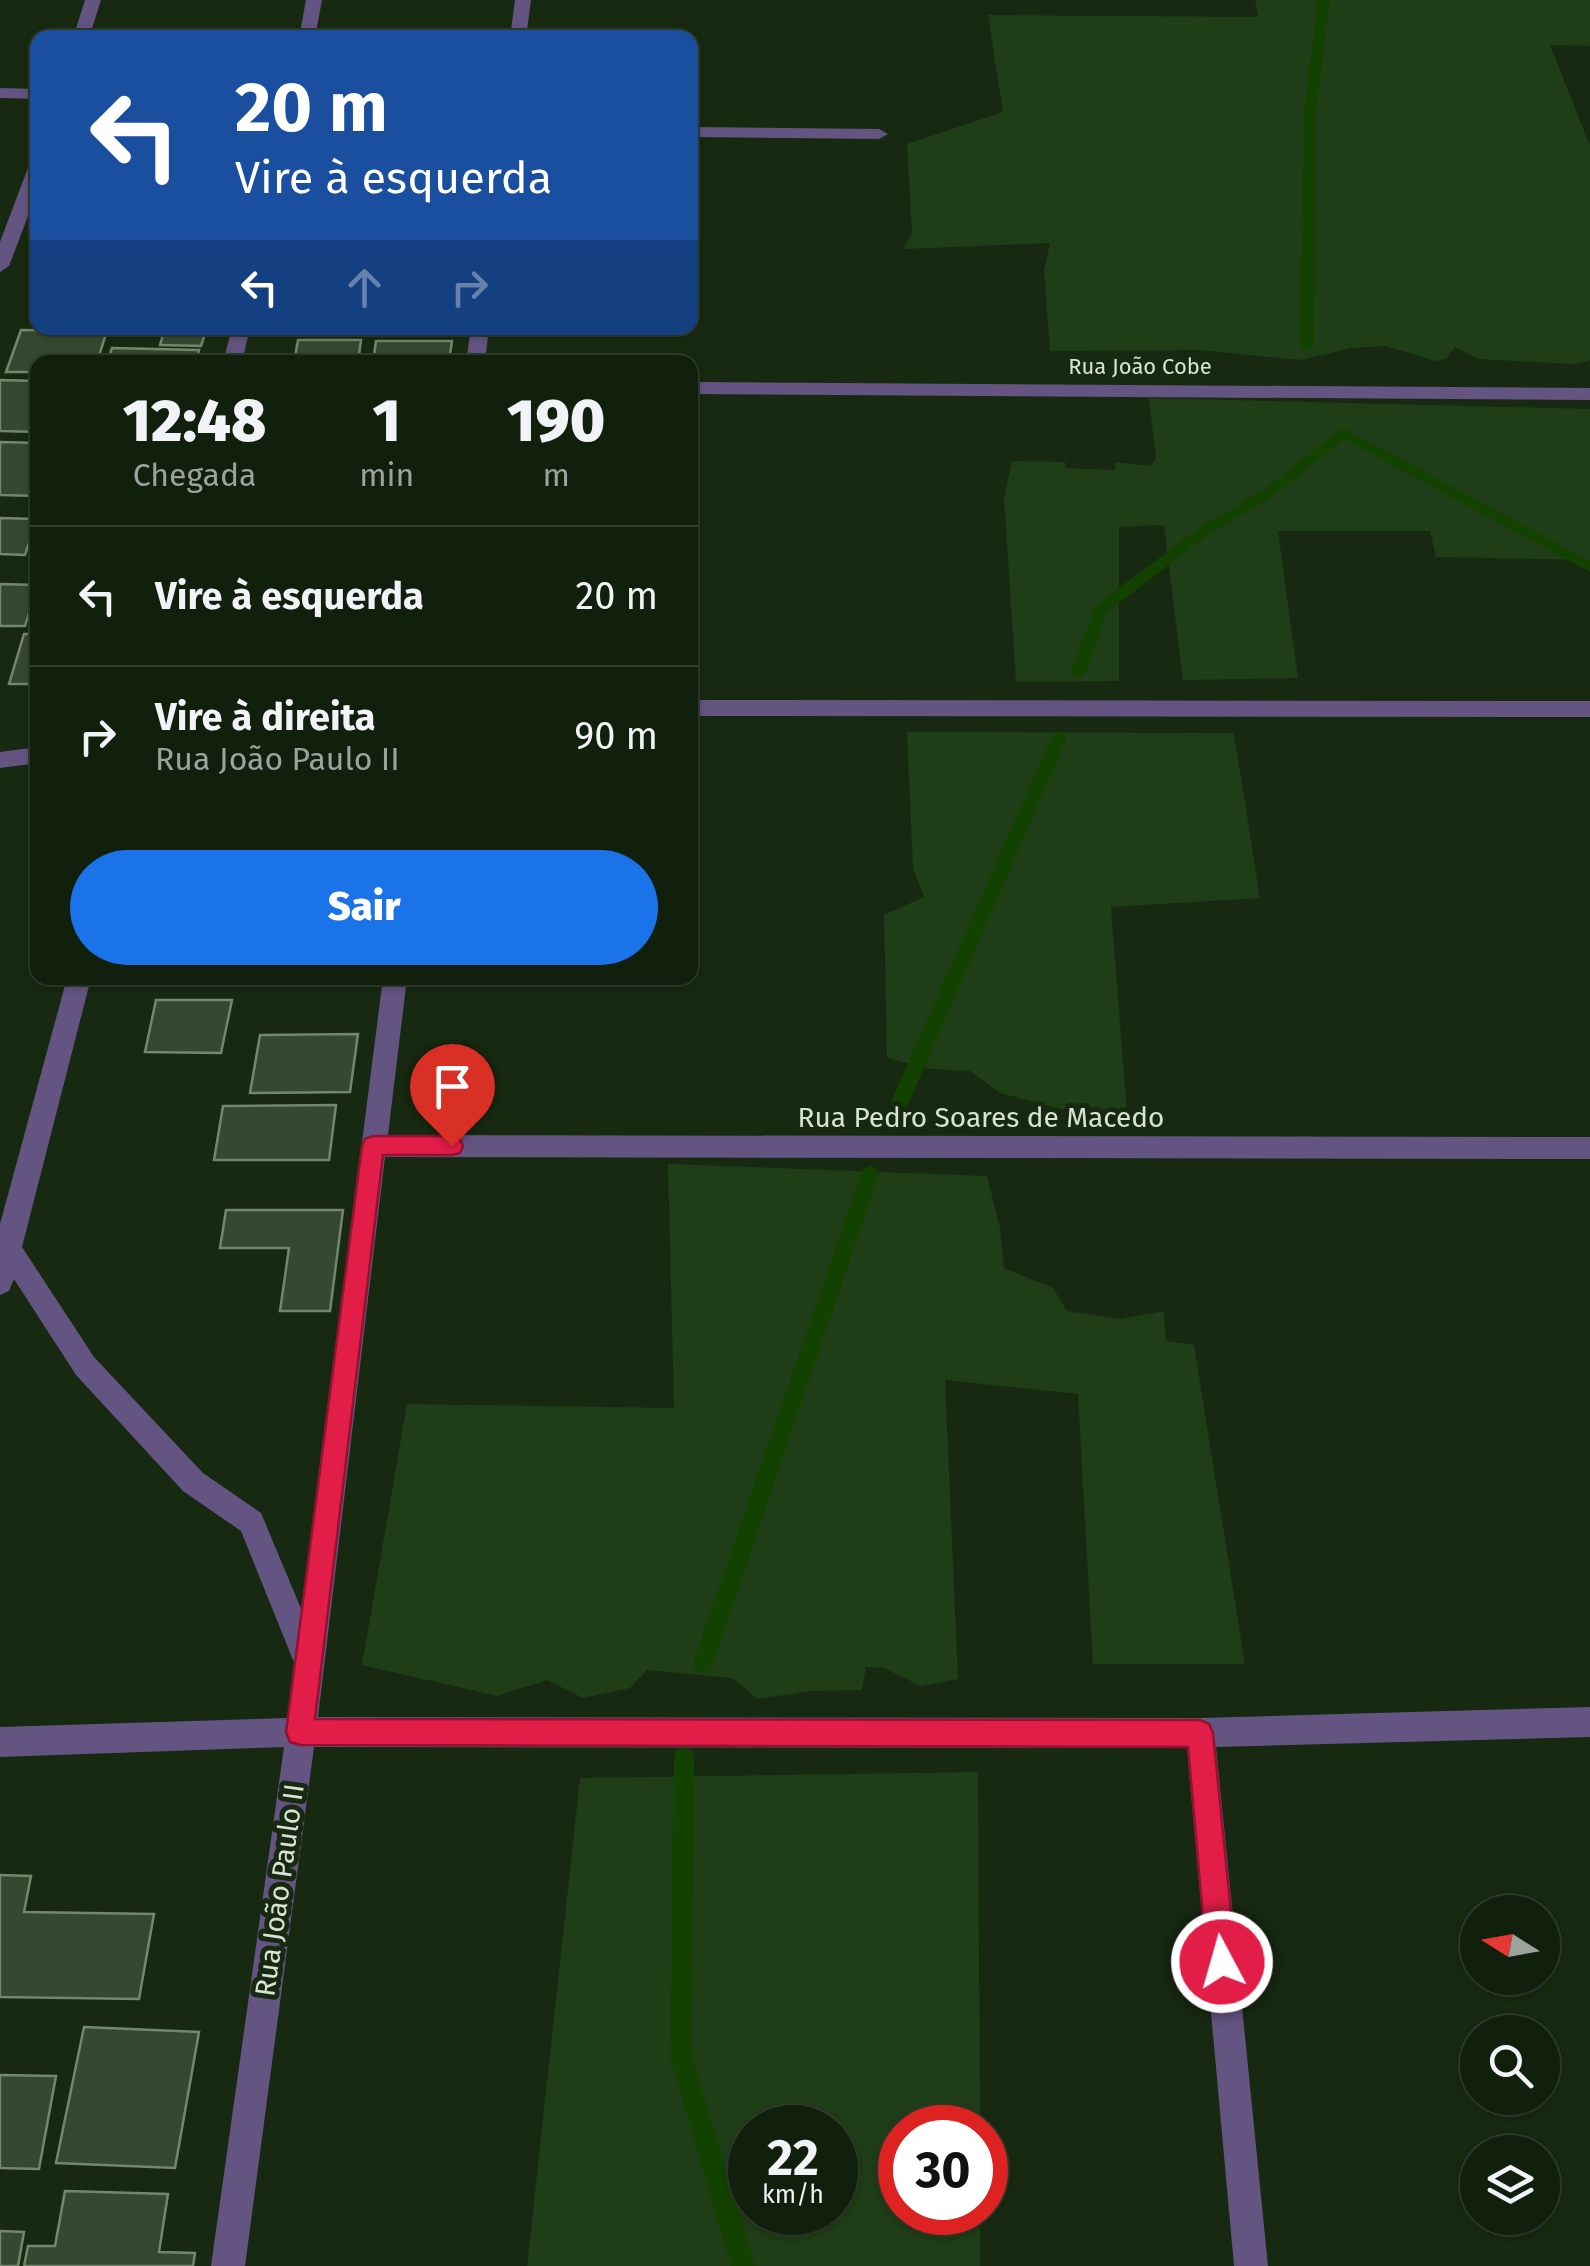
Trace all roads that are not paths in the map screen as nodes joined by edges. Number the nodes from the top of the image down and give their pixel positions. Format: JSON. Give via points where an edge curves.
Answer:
{"nodes":[{"id":1,"x":93,"y":0,"type":"edge"},
{"id":2,"x":314,"y":0,"type":"edge"},
{"id":3,"x":523,"y":0,"type":"edge"},
{"id":4,"x":83,"y":30,"type":"edge"},
{"id":5,"x":308,"y":30,"type":"edge"},
{"id":6,"x":519,"y":30,"type":"edge"},
{"id":7,"x":0,"y":93,"type":"edge"},
{"id":8,"x":30,"y":94,"type":"edge"},
{"id":9,"x":698,"y":132,"type":"edge"},
{"id":10,"x":879,"y":134,"type":"dead end"},
{"id":11,"x":30,"y":187,"type":"edge"},
{"id":12,"x":0,"y":266,"type":"edge"},
{"id":13,"x":698,"y":388,"type":"edge"},
{"id":14,"x":1590,"y":394,"type":"edge"},
{"id":15,"x":698,"y":708,"type":"edge"},
{"id":16,"x":1590,"y":709,"type":"edge"},
{"id":17,"x":30,"y":756,"type":"edge"},
{"id":18,"x":0,"y":760,"type":"edge"},
{"id":19,"x":77,"y":985,"type":"edge"},
{"id":20,"x":394,"y":985,"type":"edge"},
{"id":21,"x":373,"y":1146,"type":"junction"},
{"id":22,"x":1590,"y":1148,"type":"edge"},
{"id":23,"x":4,"y":1243,"type":"edge"},
{"id":24,"x":0,"y":1284,"type":"edge"},
{"id":25,"x":310,"y":1664,"type":"junction"},
{"id":26,"x":1590,"y":1722,"type":"edge"},
{"id":27,"x":300,"y":1732,"type":"junction"},
{"id":28,"x":1200,"y":1733,"type":"junction"},
{"id":29,"x":0,"y":1742,"type":"edge"},
{"id":30,"x":228,"y":2266,"type":"edge"},
{"id":31,"x":1251,"y":2266,"type":"edge"}],
"edges":[{"from":1,"to":4,"type":"street"},
{"from":2,"to":5,"type":"street"},
{"from":3,"to":6,"type":"street"},
{"from":7,"to":8,"type":"street"},
{"from":9,"to":10,"type":"street"},
{"from":11,"to":12,"type":"street"},
{"from":13,"to":14,"type":"street","name":"Rua João Cobe"},
{"from":15,"to":16,"type":"street"},
{"from":17,"to":18,"type":"street"},
{"from":19,"to":23,"type":"street"},
{"from":20,"to":21,"type":"street","name":"Rua João Paulo II"},
{"from":21,"to":22,"type":"street","name":"Rua Pedro Soares de Macedo"},
{"from":21,"to":25,"type":"street","name":"Rua João Paulo II"},
{"from":23,"to":24,"type":"street"},
{"from":23,"to":25,"type":"street","via":[[85,1366],[193,1482],[251,1522]]},
{"from":25,"to":27,"type":"street","name":"Rua João Paulo II"},
{"from":26,"to":28,"type":"street"},
{"from":27,"to":28,"type":"street"},
{"from":27,"to":29,"type":"street"},
{"from":27,"to":30,"type":"street","name":"Rua João Paulo II"},
{"from":28,"to":31,"type":"street"}]}
